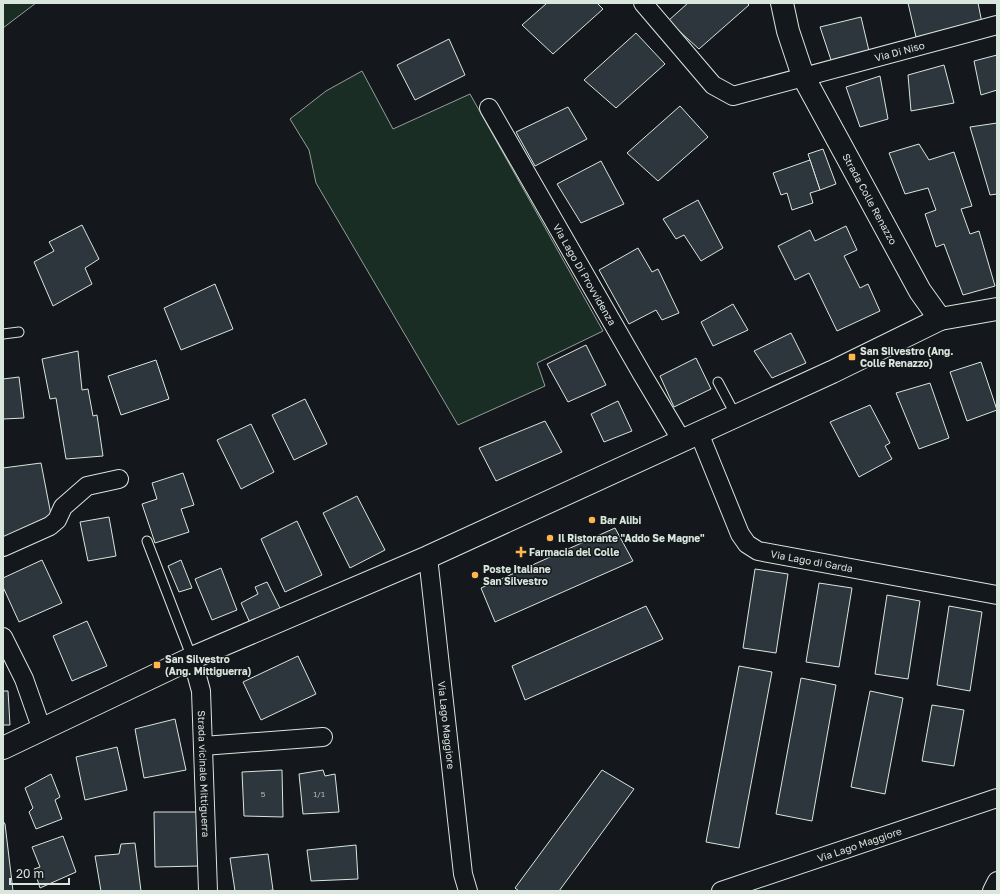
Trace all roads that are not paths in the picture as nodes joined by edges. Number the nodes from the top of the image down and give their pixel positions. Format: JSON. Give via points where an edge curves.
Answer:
{"nodes":[{"id":1,"x":643,"y":3,"type":"edge"},
{"id":2,"x":782,"y":3,"type":"edge"},
{"id":3,"x":997,"y":26,"type":"edge"},
{"id":4,"x":803,"y":76,"type":"junction"},
{"id":5,"x":489,"y":108,"type":"dead end"},
{"id":6,"x":997,"y":309,"type":"edge"},
{"id":7,"x":940,"y":319,"type":"junction"},
{"id":8,"x":19,"y":332,"type":"dead end"},
{"id":9,"x":3,"y":334,"type":"edge"},
{"id":10,"x":718,"y":382,"type":"dead end"},
{"id":11,"x":736,"y":416,"type":"junction"},
{"id":12,"x":690,"y":437,"type":"junction"},
{"id":13,"x":119,"y":479,"type":"dead end"},
{"id":14,"x":147,"y":541,"type":"dead end"},
{"id":15,"x":3,"y":547,"type":"edge"},
{"id":16,"x":428,"y":557,"type":"junction"},
{"id":17,"x":997,"y":595,"type":"edge"},
{"id":18,"x":3,"y":637,"type":"edge"},
{"id":19,"x":192,"y":658,"type":"junction"},
{"id":20,"x":42,"y":730,"type":"junction"},
{"id":21,"x":323,"y":737,"type":"dead end"},
{"id":22,"x":203,"y":746,"type":"junction"},
{"id":23,"x":3,"y":748,"type":"edge"},
{"id":24,"x":997,"y":798,"type":"edge"},
{"id":25,"x":997,"y":881,"type":"edge"},
{"id":26,"x":208,"y":891,"type":"edge"},
{"id":27,"x":468,"y":891,"type":"edge"},
{"id":28,"x":721,"y":891,"type":"edge"},
{"id":29,"x":992,"y":891,"type":"edge"}],
"edges":[{"from":1,"to":4,"type":"street","via":[[713,85],[733,96]]},
{"from":2,"to":4,"type":"street","name":"Strada Colle Renazzo"},
{"from":3,"to":4,"type":"street","name":"Via Di Niso"},
{"from":4,"to":7,"type":"street","name":"Strada Colle Renazzo","via":[[920,291]]},
{"from":5,"to":12,"type":"street","name":"Via Lago Di Provvidenza","via":[[642,374]]},
{"from":6,"to":7,"type":"street"},
{"from":7,"to":11,"type":"street"},
{"from":8,"to":9,"type":"lane"},
{"from":10,"to":11,"type":"lane"},
{"from":11,"to":12,"type":"street"},
{"from":12,"to":16,"type":"street"},
{"from":12,"to":17,"type":"street","name":"Via Lago di Garda","via":[[740,534],[747,544],[758,551]]},
{"from":13,"to":15,"type":"street","via":[[87,486],[62,507],[57,520],[50,526]]},
{"from":14,"to":19,"type":"lane"},
{"from":16,"to":19,"type":"street"},
{"from":16,"to":27,"type":"street","name":"Via Lago Maggiore","via":[[463,874]]},
{"from":18,"to":20,"type":"street","via":[[24,679]]},
{"from":19,"to":20,"type":"street"},
{"from":19,"to":22,"type":"street","name":"Strada vicinale Mittiguerra","via":[[201,691]]},
{"from":20,"to":23,"type":"street"},
{"from":21,"to":22,"type":"street"},
{"from":22,"to":26,"type":"street","name":"Strada vicinale Mittiguerra"},
{"from":24,"to":28,"type":"street","name":"Via Lago Maggiore"},
{"from":25,"to":29,"type":"street"}]}
